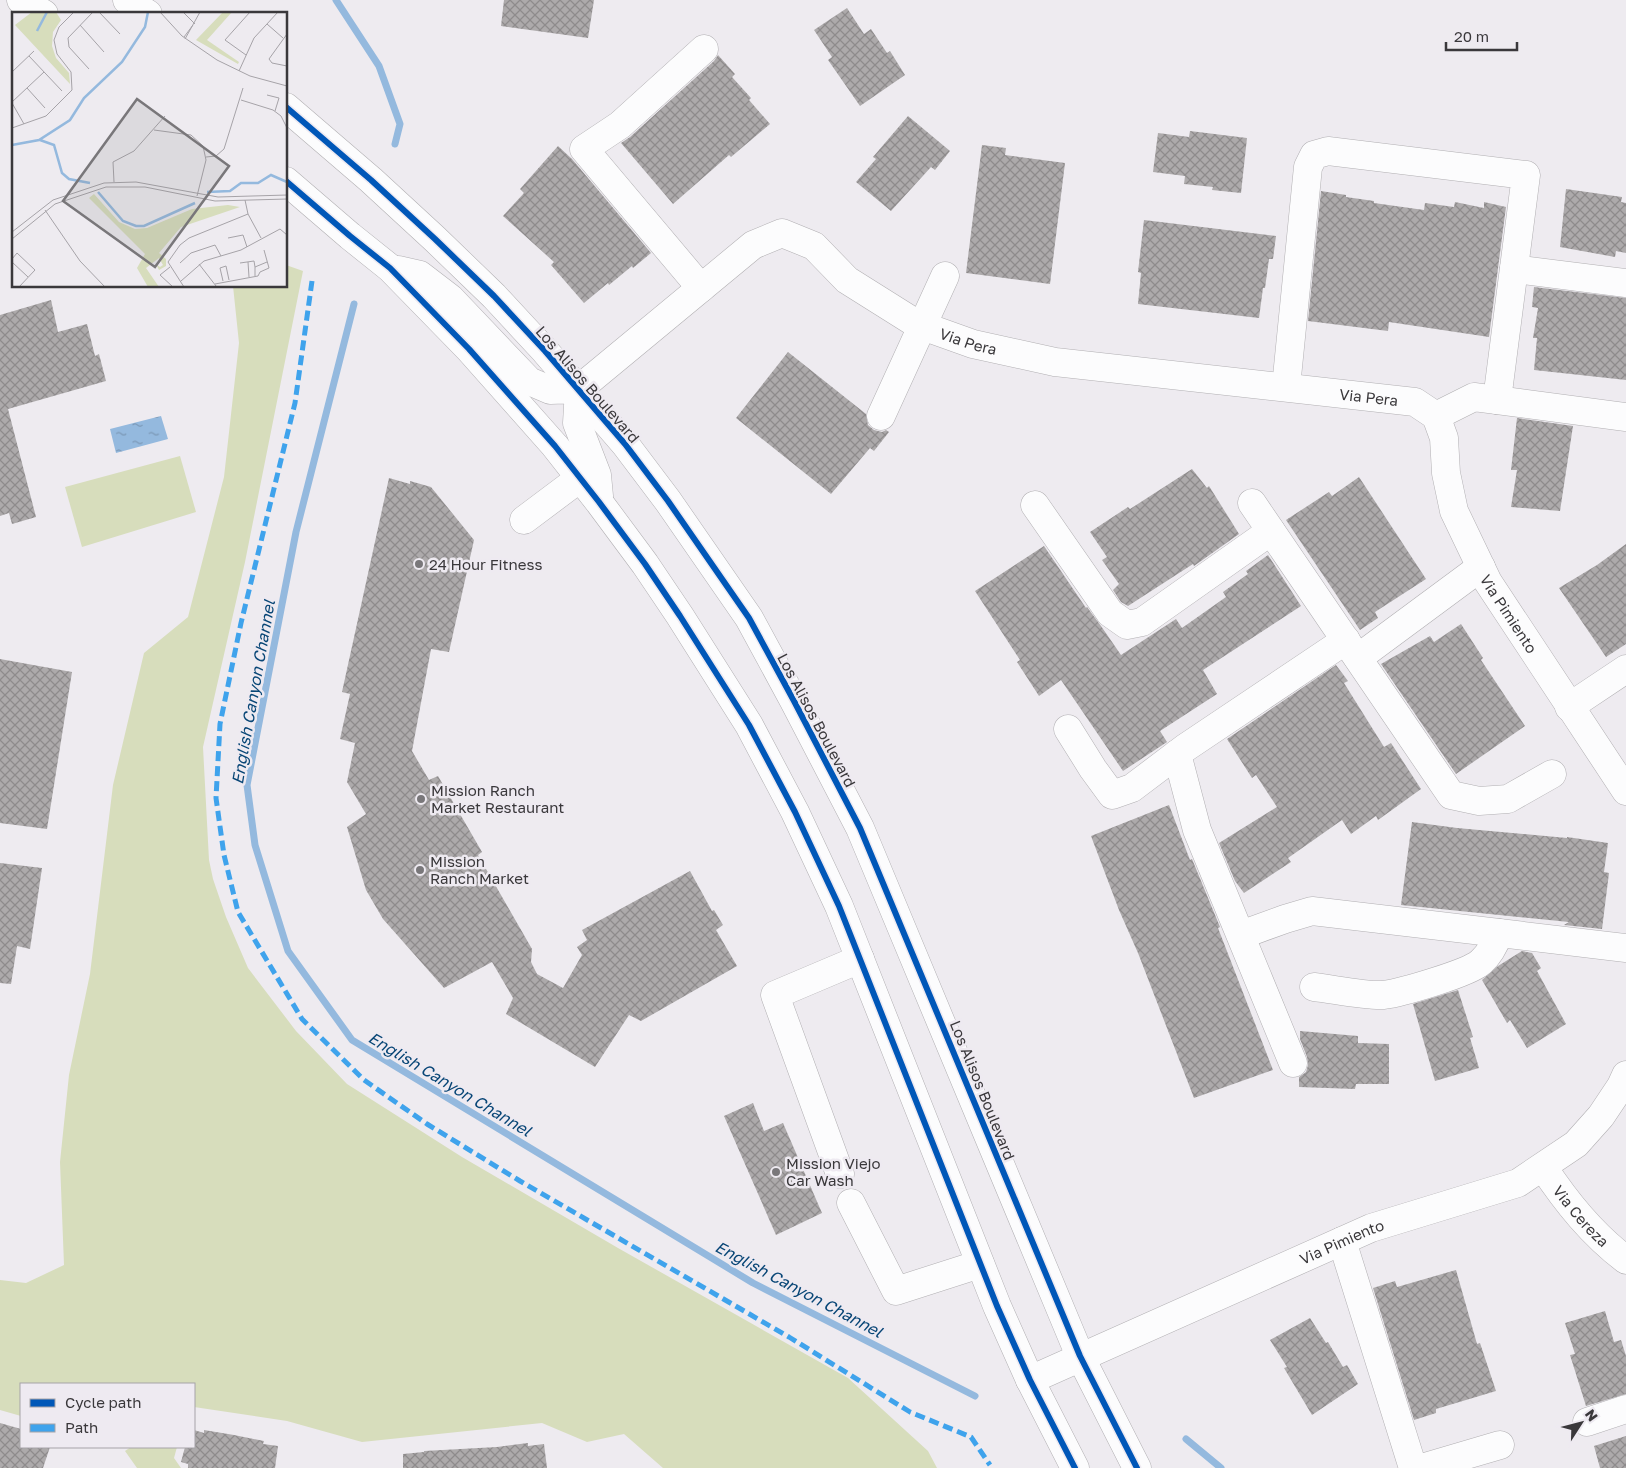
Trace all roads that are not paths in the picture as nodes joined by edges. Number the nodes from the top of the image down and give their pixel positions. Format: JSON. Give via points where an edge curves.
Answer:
{"nodes":[{"id":1,"x":21,"y":0,"type":"edge"},
{"id":2,"x":127,"y":0,"type":"edge"},
{"id":3,"x":41,"y":12,"type":"edge"},
{"id":4,"x":145,"y":12,"type":"edge"},
{"id":5,"x":704,"y":50,"type":"dead end"},
{"id":6,"x":288,"y":109,"type":"edge"},
{"id":7,"x":288,"y":183,"type":"edge"},
{"id":8,"x":390,"y":268,"type":"junction"},
{"id":9,"x":1514,"y":270,"type":"junction"},
{"id":10,"x":945,"y":276,"type":"dead end"},
{"id":11,"x":1626,"y":283,"type":"edge"},
{"id":12,"x":701,"y":288,"type":"junction"},
{"id":13,"x":923,"y":326,"type":"junction"},
{"id":14,"x":1286,"y":387,"type":"junction"},
{"id":15,"x":579,"y":389,"type":"junction"},
{"id":16,"x":1497,"y":400,"type":"junction"},
{"id":17,"x":881,"y":416,"type":"dead end"},
{"id":18,"x":1436,"y":416,"type":"junction"},
{"id":19,"x":1626,"y":417,"type":"edge"},
{"id":20,"x":580,"y":478,"type":"junction"},
{"id":21,"x":599,"y":502,"type":"junction"},
{"id":22,"x":1252,"y":503,"type":"dead end"},
{"id":23,"x":1035,"y":505,"type":"dead end"},
{"id":24,"x":524,"y":520,"type":"dead end"},
{"id":25,"x":1271,"y":530,"type":"junction"},
{"id":26,"x":1481,"y":567,"type":"junction"},
{"id":27,"x":1352,"y":649,"type":"junction"},
{"id":28,"x":1626,"y":669,"type":"edge"},
{"id":29,"x":1569,"y":707,"type":"junction"},
{"id":30,"x":1068,"y":728,"type":"dead end"},
{"id":31,"x":1177,"y":754,"type":"junction"},
{"id":32,"x":1552,"y":774,"type":"dead end"},
{"id":33,"x":1626,"y":791,"type":"edge"},
{"id":34,"x":1498,"y":933,"type":"junction"},
{"id":35,"x":1240,"y":935,"type":"junction"},
{"id":36,"x":1626,"y":948,"type":"edge"},
{"id":37,"x":860,"y":959,"type":"junction"},
{"id":38,"x":1314,"y":987,"type":"dead end"},
{"id":39,"x":1293,"y":1063,"type":"dead end"},
{"id":40,"x":1626,"y":1074,"type":"edge"},
{"id":41,"x":1543,"y":1167,"type":"junction"},
{"id":42,"x":840,"y":1174,"type":"dead end"},
{"id":43,"x":851,"y":1203,"type":"dead end"},
{"id":44,"x":1342,"y":1241,"type":"junction"},
{"id":45,"x":1626,"y":1260,"type":"edge"},
{"id":46,"x":980,"y":1264,"type":"junction"},
{"id":47,"x":1080,"y":1356,"type":"junction"},
{"id":48,"x":1030,"y":1380,"type":"junction"},
{"id":49,"x":1626,"y":1409,"type":"edge"},
{"id":50,"x":1587,"y":1422,"type":"dead end"},
{"id":51,"x":1500,"y":1445,"type":"dead end"},
{"id":52,"x":1075,"y":1468,"type":"edge"},
{"id":53,"x":1138,"y":1468,"type":"edge"},
{"id":54,"x":1413,"y":1468,"type":"edge"},
{"id":55,"x":1422,"y":1468,"type":"edge"}],
"edges":[{"from":1,"to":3,"type":"main road"},
{"from":2,"to":4,"type":"main road"},
{"from":5,"to":12,"type":"main road","via":[[620,125],[584,149]]},
{"from":6,"to":15,"type":"main road","name":"Los Alisos Boulevard","via":[[400,205],[494,296]]},
{"from":7,"to":8,"type":"main road"},
{"from":8,"to":15,"type":"main road","via":[[420,275],[450,298],[529,381],[550,390]]},
{"from":8,"to":20,"type":"main road","via":[[510,394]]},
{"from":9,"to":11,"type":"main road"},
{"from":9,"to":14,"type":"main road","via":[[1526,175],[1328,151],[1314,155],[1308,167]]},
{"from":9,"to":16,"type":"main road"},
{"from":10,"to":13,"type":"main road"},
{"from":12,"to":13,"type":"main road","name":"Via Pera","via":[[753,245],[782,233],[814,246],[847,280]]},
{"from":12,"to":15,"type":"main road","name":"Via Pera"},
{"from":13,"to":14,"type":"main road","name":"Via Pera","via":[[973,344],[1055,362]]},
{"from":13,"to":17,"type":"main road"},
{"from":14,"to":18,"type":"main road","name":"Via Pera","via":[[1415,402]]},
{"from":15,"to":21,"type":"main road","via":[[577,423],[597,475]]},
{"from":15,"to":47,"type":"main road","name":"Los Alisos Boulevard","via":[[668,501],[749,618],[860,828]]},
{"from":16,"to":18,"type":"main road","via":[[1474,397]]},
{"from":16,"to":19,"type":"main road"},
{"from":18,"to":26,"type":"main road","name":"Via Pimiento","via":[[1444,438],[1446,473],[1454,511]]},
{"from":20,"to":21,"type":"main road"},
{"from":20,"to":24,"type":"main road"},
{"from":21,"to":37,"type":"main road","via":[[680,616],[749,725],[812,848]]},
{"from":22,"to":25,"type":"main road"},
{"from":23,"to":25,"type":"main road","via":[[1110,613],[1126,625],[1142,622]]},
{"from":25,"to":27,"type":"main road"},
{"from":26,"to":27,"type":"main road"},
{"from":26,"to":29,"type":"main road","name":"Via Pimiento"},
{"from":27,"to":31,"type":"main road"},
{"from":27,"to":32,"type":"main road","via":[[1451,795],[1478,801],[1508,799]]},
{"from":28,"to":29,"type":"main road"},
{"from":29,"to":33,"type":"main road","name":"Via Pimiento"},
{"from":30,"to":31,"type":"main road","via":[[1112,795],[1132,788]]},
{"from":31,"to":35,"type":"main road","via":[[1197,830]]},
{"from":34,"to":35,"type":"main road","via":[[1312,911]]},
{"from":34,"to":36,"type":"main road"},
{"from":34,"to":38,"type":"main road","via":[[1496,944],[1480,964],[1402,992],[1381,995]]},
{"from":35,"to":39,"type":"main road"},
{"from":37,"to":42,"type":"main road","via":[[775,995]]},
{"from":37,"to":46,"type":"main road"},
{"from":40,"to":41,"type":"main road","name":"Via Pimiento","via":[[1601,1116],[1576,1144]]},
{"from":41,"to":44,"type":"main road","name":"Via Pimiento","via":[[1518,1182],[1371,1228]]},
{"from":41,"to":45,"type":"main road","name":"Via Cereza","via":[[1583,1221]]},
{"from":43,"to":46,"type":"main road","via":[[896,1291]]},
{"from":44,"to":47,"type":"main road","name":"Via Pimiento"},
{"from":44,"to":54,"type":"main road"},
{"from":46,"to":48,"type":"main road"},
{"from":47,"to":48,"type":"main road","name":"Via Pimiento"},
{"from":47,"to":53,"type":"main road","name":"Los Alisos Boulevard"},
{"from":48,"to":52,"type":"main road"},
{"from":49,"to":50,"type":"main road"},
{"from":51,"to":55,"type":"main road"}]}
